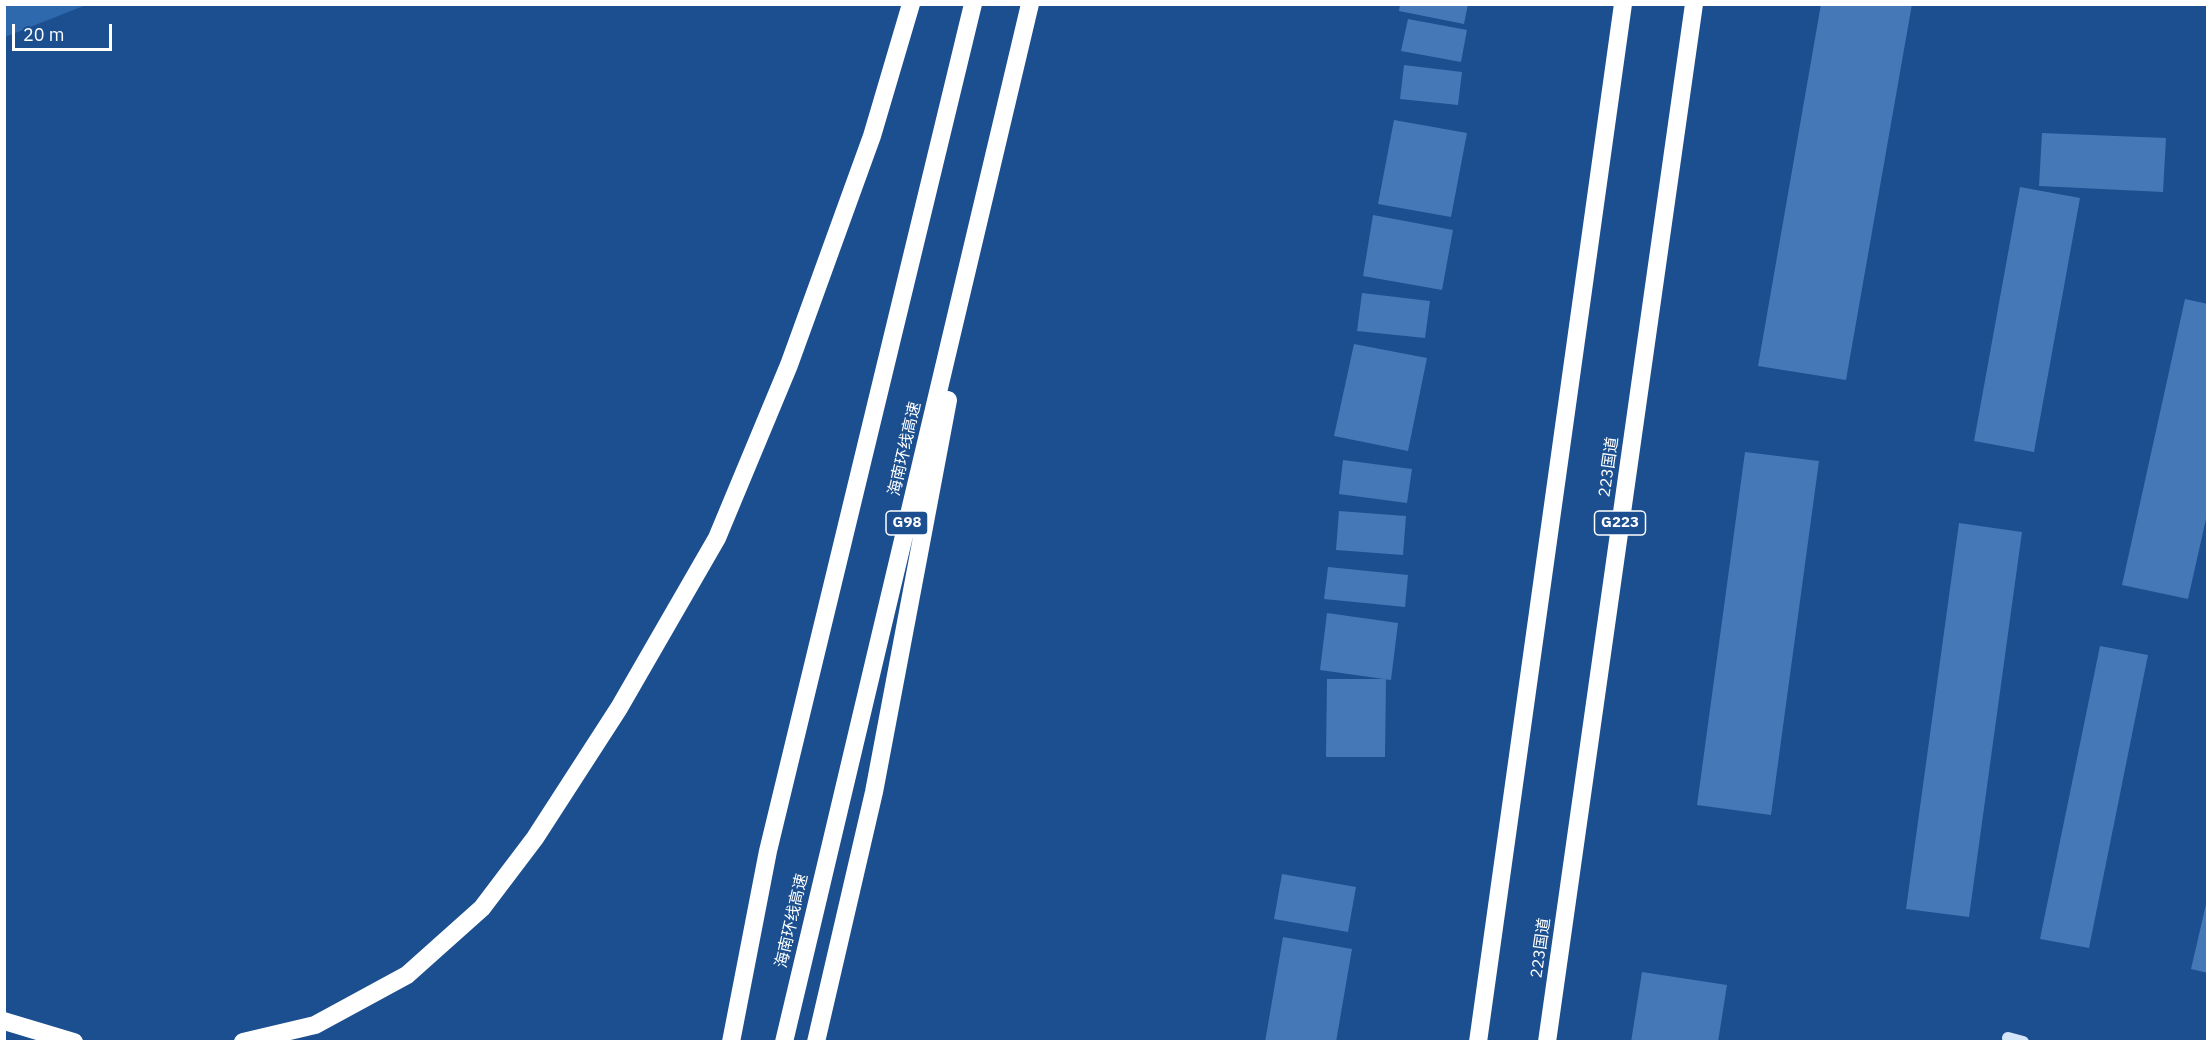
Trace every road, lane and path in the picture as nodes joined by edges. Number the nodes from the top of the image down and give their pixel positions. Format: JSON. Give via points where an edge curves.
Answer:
{"nodes":[{"id":1,"x":911,"y":4,"type":"edge"},
{"id":2,"x":973,"y":4,"type":"edge"},
{"id":3,"x":1030,"y":4,"type":"edge"},
{"id":4,"x":1623,"y":4,"type":"edge"},
{"id":5,"x":1694,"y":4,"type":"edge"},
{"id":6,"x":970,"y":260,"type":"junction"},
{"id":7,"x":4,"y":1021,"type":"edge"},
{"id":8,"x":2008,"y":1038,"type":"dead end"},
{"id":9,"x":74,"y":1041,"type":"edge"},
{"id":10,"x":243,"y":1041,"type":"edge"},
{"id":11,"x":731,"y":1041,"type":"edge"},
{"id":12,"x":784,"y":1041,"type":"edge"},
{"id":13,"x":816,"y":1041,"type":"edge"},
{"id":14,"x":1478,"y":1041,"type":"edge"},
{"id":15,"x":1547,"y":1041,"type":"edge"},
{"id":16,"x":2023,"y":1041,"type":"edge"}],
"edges":[{"from":1,"to":10,"type":"highway","via":[[872,136],[793,354],[717,538],[618,708],[535,838],[482,908],[407,975],[315,1025]]},
{"from":2,"to":11,"type":"highway","via":[[771,840]]},
{"from":3,"to":6,"type":"highway","name":"海南环线高速","number":"G98"},
{"from":4,"to":14,"type":"highway"},
{"from":5,"to":15,"type":"highway","name":"223国道","number":"G223"},
{"from":6,"to":12,"type":"highway","name":"海南环线高速","number":"G98"},
{"from":6,"to":13,"type":"highway","via":[[938,460],[874,792]]},
{"from":7,"to":9,"type":"highway"},
{"from":8,"to":16,"type":"street"}]}
